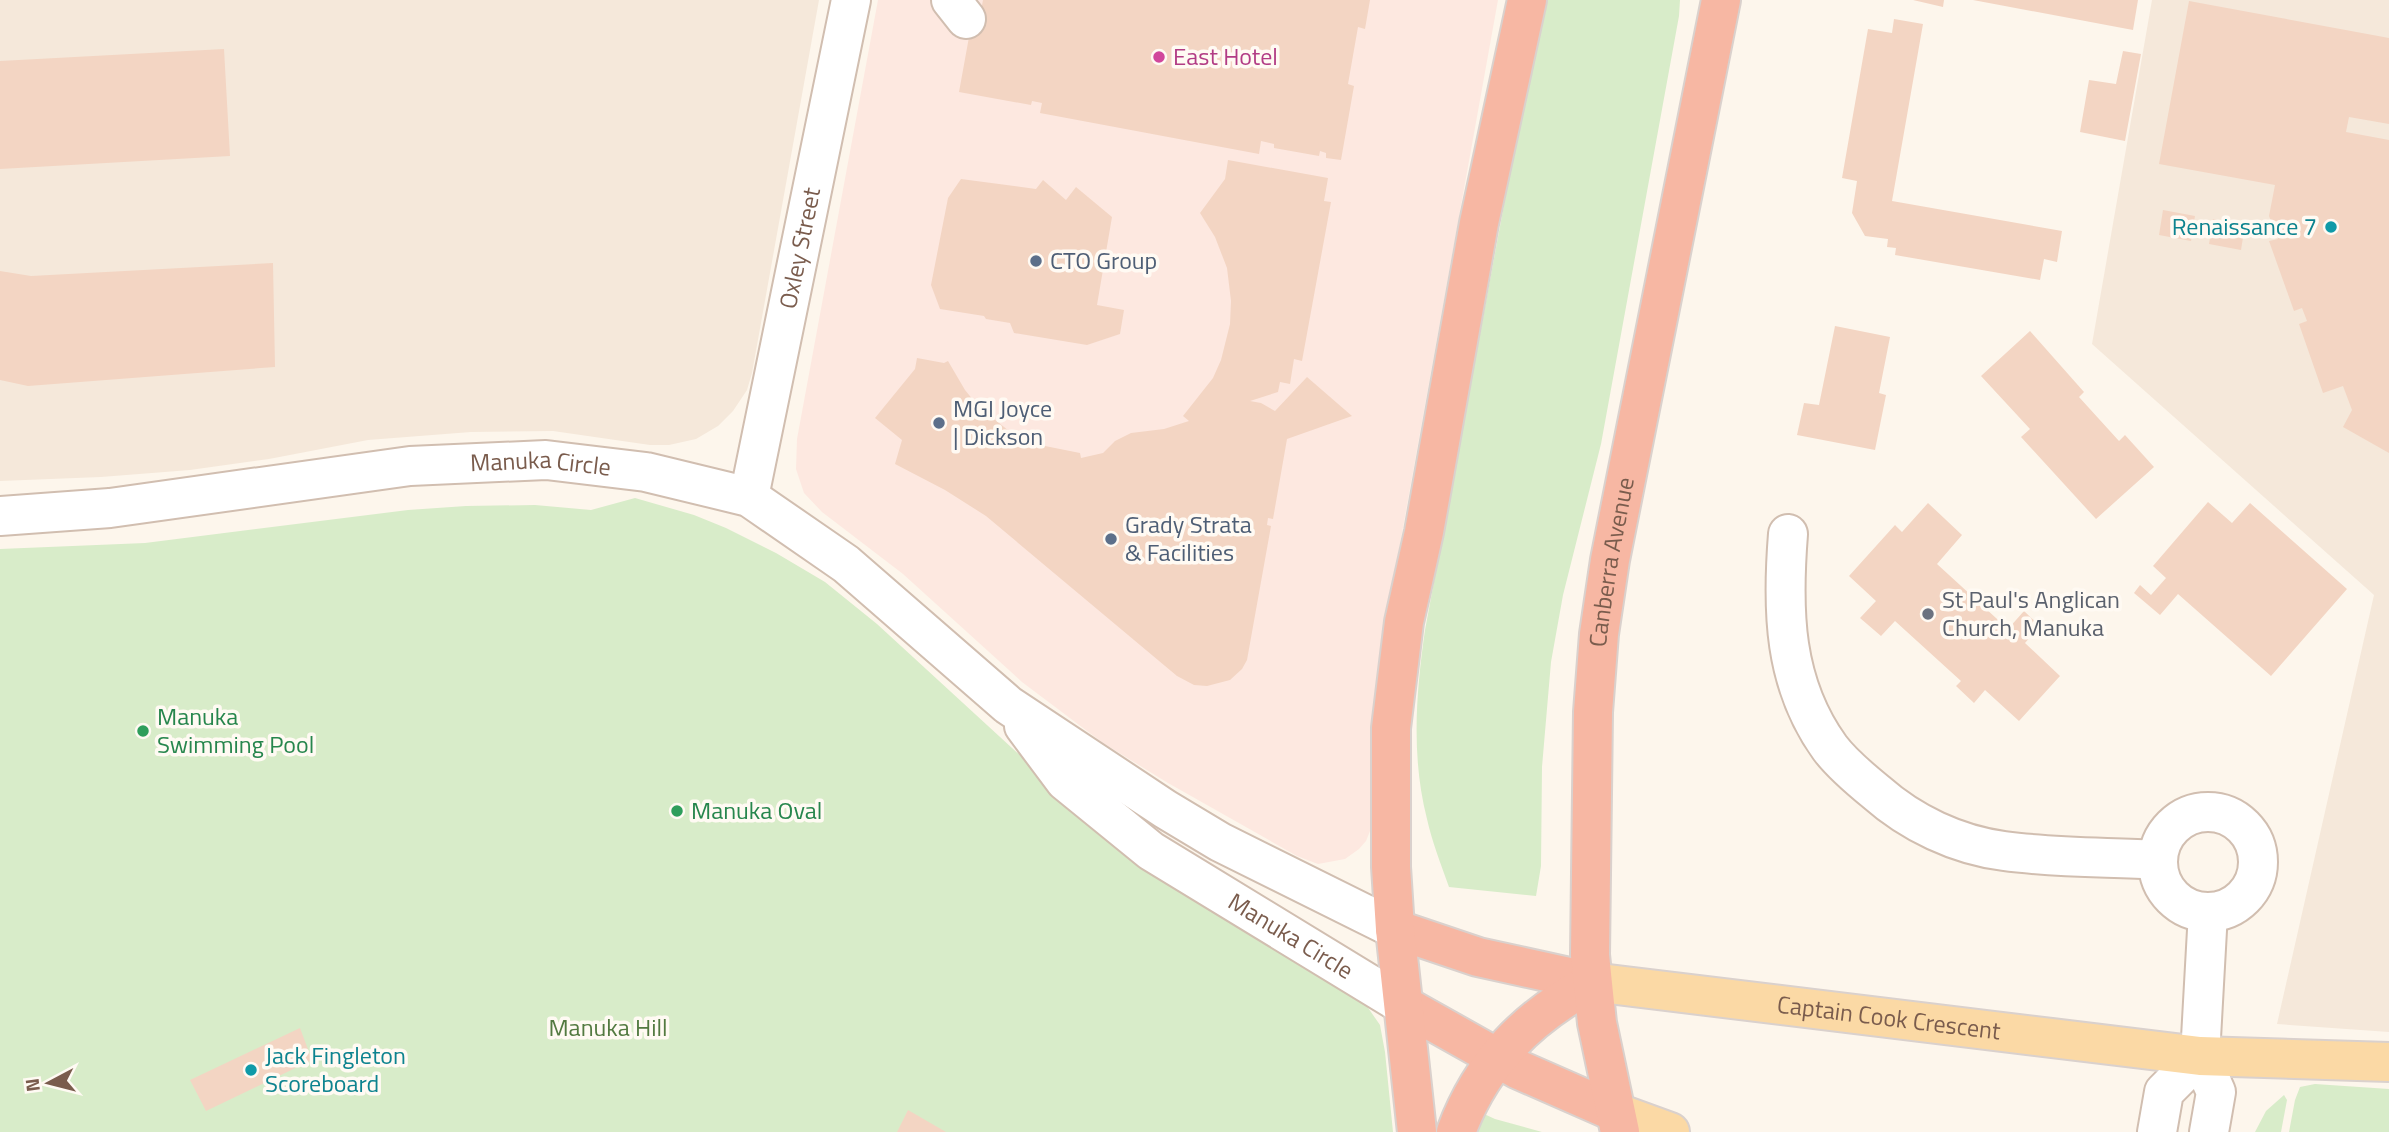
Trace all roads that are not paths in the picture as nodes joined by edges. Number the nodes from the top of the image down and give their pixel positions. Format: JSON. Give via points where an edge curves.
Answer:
{"nodes":[{"id":1,"x":851,"y":0,"type":"edge"},
{"id":2,"x":1527,"y":0,"type":"edge"},
{"id":3,"x":1721,"y":0,"type":"edge"},
{"id":4,"x":749,"y":497,"type":"junction"},
{"id":5,"x":0,"y":516,"type":"edge"},
{"id":6,"x":1788,"y":534,"type":"dead end"},
{"id":7,"x":1008,"y":705,"type":"junction"},
{"id":8,"x":2158,"y":860,"type":"junction"},
{"id":9,"x":2208,"y":912,"type":"junction"},
{"id":10,"x":1395,"y":929,"type":"junction"},
{"id":11,"x":1592,"y":982,"type":"junction"},
{"id":12,"x":1405,"y":1006,"type":"junction"},
{"id":13,"x":2200,"y":1056,"type":"junction"},
{"id":14,"x":1496,"y":1057,"type":"junction"},
{"id":15,"x":2389,"y":1062,"type":"edge"},
{"id":16,"x":1618,"y":1122,"type":"edge"},
{"id":17,"x":1418,"y":1132,"type":"edge"},
{"id":18,"x":1456,"y":1132,"type":"edge"},
{"id":19,"x":1670,"y":1132,"type":"edge"},
{"id":20,"x":2157,"y":1132,"type":"edge"},
{"id":21,"x":2209,"y":1132,"type":"edge"}],
"edges":[{"from":1,"to":4,"type":"street","name":"Oxley Street"},
{"from":2,"to":10,"type":"highway","via":[[1479,223],[1402,635],[1391,728]]},
{"from":3,"to":11,"type":"highway","name":"Canberra Avenue","via":[[1599,634],[1591,749]]},
{"from":4,"to":5,"type":"street","name":"Manuka Circle","via":[[646,472],[546,460],[410,466],[110,508]]},
{"from":4,"to":7,"type":"street","name":"Manuka Circle","via":[[846,564]]},
{"from":6,"to":8,"type":"street","via":[[1785,619],[1802,695],[1832,750],[1861,779],[1894,808],[1963,842],[2003,851]]},
{"from":7,"to":10,"type":"street","name":"Manuka Circle","via":[[1220,842]]},
{"from":7,"to":12,"type":"street","name":"Manuka Circle","via":[[1065,781],[1151,851]]},
{"from":8,"to":9,"type":"street","via":[[2160,876],[2173,896],[2193,909]]},
{"from":8,"to":9,"type":"street","via":[[2161,843],[2183,818],[2216,811],[2245,827],[2259,856],[2251,889],[2225,909]]},
{"from":9,"to":13,"type":"street"},
{"from":10,"to":11,"type":"highway","name":"Captain Cook Crescent","via":[[1478,957]]},
{"from":10,"to":12,"type":"highway"},
{"from":11,"to":13,"type":"main road","name":"Captain Cook Crescent"},
{"from":11,"to":14,"type":"highway","via":[[1555,1005]]},
{"from":11,"to":16,"type":"highway","name":"Canberra Avenue"},
{"from":12,"to":14,"type":"highway","name":"Manuka Circle"},
{"from":12,"to":17,"type":"highway"},
{"from":13,"to":15,"type":"main road","name":"Captain Cook Crescent"},
{"from":13,"to":20,"type":"street","via":[[2164,1092]]},
{"from":13,"to":21,"type":"street","via":[[2216,1092]]},
{"from":14,"to":16,"type":"highway","name":"Manuka Circle"},
{"from":14,"to":18,"type":"highway"},
{"from":16,"to":19,"type":"main road"}]}
